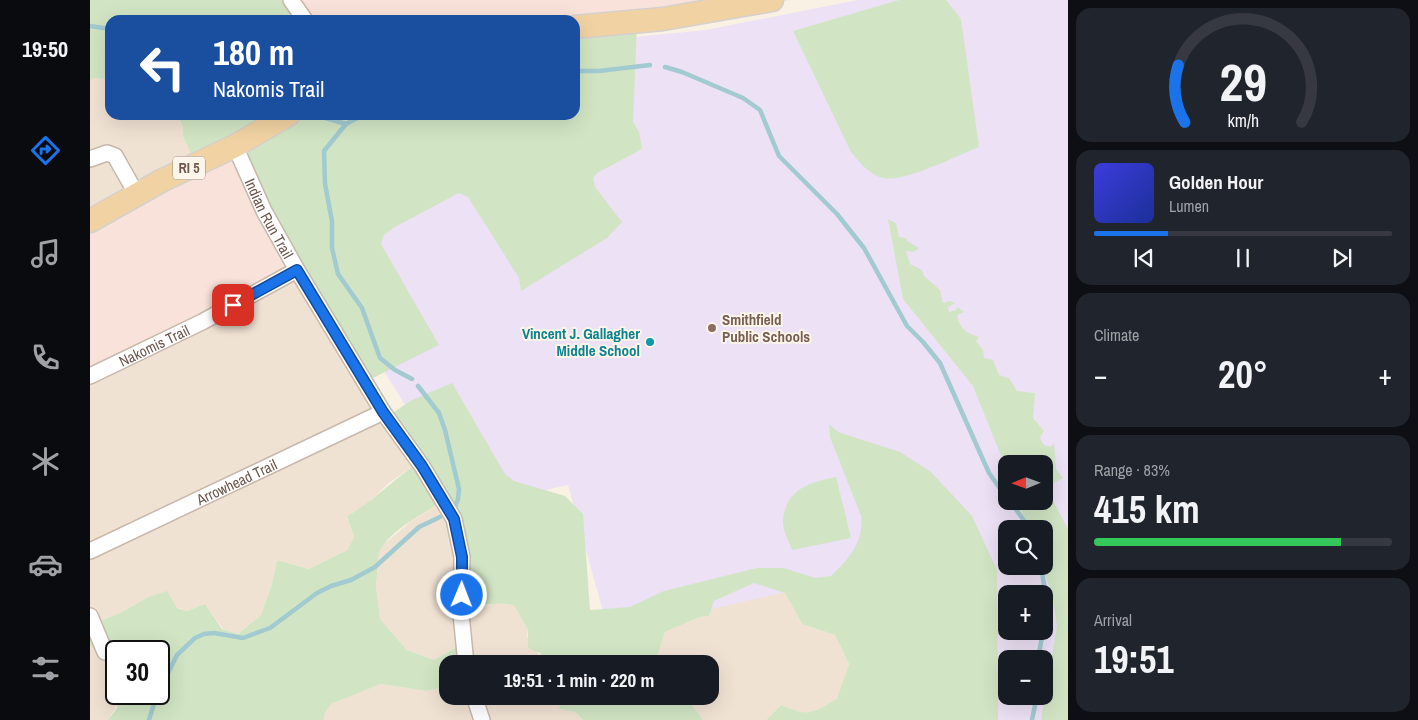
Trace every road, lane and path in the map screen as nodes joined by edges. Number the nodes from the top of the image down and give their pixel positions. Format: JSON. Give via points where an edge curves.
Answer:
{"nodes":[{"id":1,"x":291,"y":0,"type":"edge"},
{"id":2,"x":772,"y":0,"type":"edge"},
{"id":3,"x":302,"y":15,"type":"edge"},
{"id":4,"x":580,"y":27,"type":"edge"},
{"id":5,"x":280,"y":120,"type":"edge"},
{"id":6,"x":236,"y":146,"type":"junction"},
{"id":7,"x":90,"y":159,"type":"edge"},
{"id":8,"x":137,"y":194,"type":"junction"},
{"id":9,"x":90,"y":221,"type":"edge"},
{"id":10,"x":297,"y":270,"type":"junction"},
{"id":11,"x":90,"y":376,"type":"edge"},
{"id":12,"x":383,"y":412,"type":"junction"},
{"id":13,"x":90,"y":551,"type":"edge"},
{"id":14,"x":90,"y":616,"type":"edge"},
{"id":15,"x":105,"y":652,"type":"dead end"},
{"id":16,"x":465,"y":655,"type":"edge"},
{"id":17,"x":477,"y":705,"type":"edge"},
{"id":18,"x":482,"y":720,"type":"edge"}],
"edges":[{"from":1,"to":3,"type":"street"},
{"from":2,"to":4,"type":"main road","via":[[663,19]]},
{"from":5,"to":6,"type":"main road","number":"RI 5"},
{"from":6,"to":8,"type":"main road","number":"RI 5"},
{"from":6,"to":10,"type":"street","name":"Indian Run Trail","via":[[264,211]]},
{"from":7,"to":8,"type":"street","via":[[107,153],[115,156]]},
{"from":8,"to":9,"type":"main road","number":"RI 5"},
{"from":10,"to":11,"type":"street","name":"Nakomis Trail","via":[[202,322]]},
{"from":10,"to":12,"type":"street","name":"Indian Run Trail"},
{"from":12,"to":13,"type":"street","name":"Arrowhead Trail"},
{"from":12,"to":16,"type":"street","name":"Indian Run Trail","via":[[422,466],[454,519],[462,557],[461,614]]},
{"from":14,"to":15,"type":"street"},
{"from":17,"to":18,"type":"street"}]}
